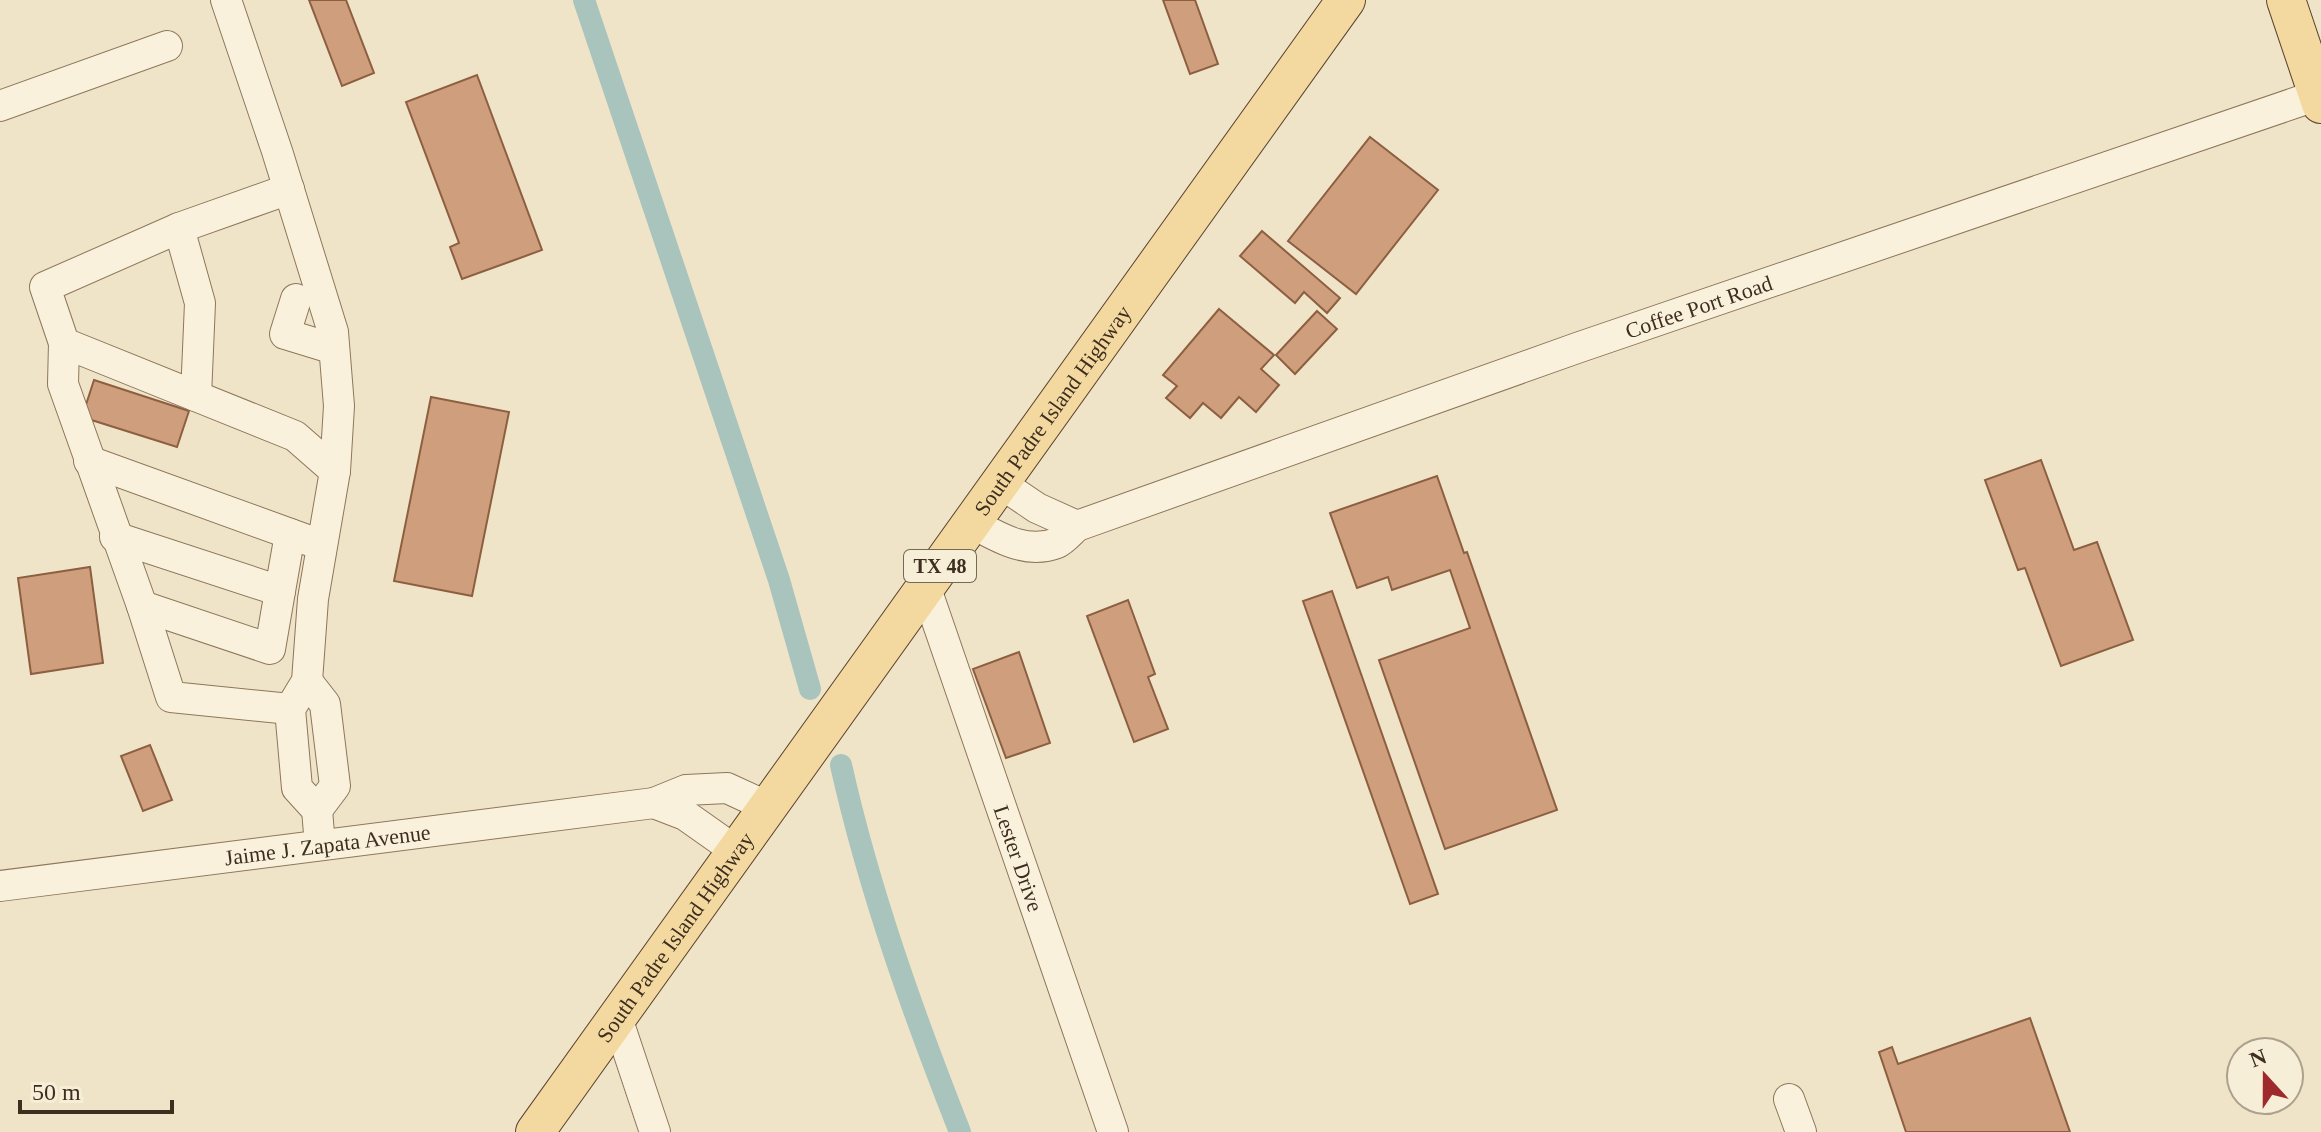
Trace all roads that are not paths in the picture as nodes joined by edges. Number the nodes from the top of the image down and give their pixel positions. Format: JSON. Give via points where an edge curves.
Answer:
{"nodes":[{"id":1,"x":226,"y":0,"type":"edge"},
{"id":2,"x":1346,"y":0,"type":"edge"},
{"id":3,"x":2286,"y":0,"type":"edge"},
{"id":4,"x":167,"y":46,"type":"dead end"},
{"id":5,"x":2320,"y":98,"type":"edge"},
{"id":6,"x":0,"y":106,"type":"edge"},
{"id":7,"x":289,"y":189,"type":"junction"},
{"id":8,"x":179,"y":228,"type":"junction"},
{"id":9,"x":296,"y":299,"type":"dead end"},
{"id":10,"x":64,"y":343,"type":"junction"},
{"id":11,"x":334,"y":349,"type":"junction"},
{"id":12,"x":196,"y":396,"type":"junction"},
{"id":13,"x":89,"y":461,"type":"junction"},
{"id":14,"x":335,"y":471,"type":"junction"},
{"id":15,"x":1000,"y":483,"type":"junction"},
{"id":16,"x":972,"y":523,"type":"junction"},
{"id":17,"x":1077,"y":526,"type":"junction"},
{"id":18,"x":290,"y":534,"type":"junction"},
{"id":19,"x":115,"y":537,"type":"junction"},
{"id":20,"x":321,"y":545,"type":"junction"},
{"id":21,"x":925,"y":586,"type":"junction"},
{"id":22,"x":280,"y":591,"type":"junction"},
{"id":23,"x":142,"y":606,"type":"junction"},
{"id":24,"x":307,"y":681,"type":"junction"},
{"id":25,"x":290,"y":709,"type":"junction"},
{"id":26,"x":654,"y":803,"type":"junction"},
{"id":27,"x":768,"y":807,"type":"junction"},
{"id":28,"x":317,"y":810,"type":"junction"},
{"id":29,"x":320,"y":845,"type":"junction"},
{"id":30,"x":736,"y":851,"type":"junction"},
{"id":31,"x":0,"y":886,"type":"edge"},
{"id":32,"x":617,"y":1018,"type":"junction"},
{"id":33,"x":1789,"y":1099,"type":"dead end"},
{"id":34,"x":535,"y":1132,"type":"edge"},
{"id":35,"x":655,"y":1132,"type":"edge"},
{"id":36,"x":1113,"y":1132,"type":"edge"},
{"id":37,"x":1801,"y":1132,"type":"edge"}],
"edges":[{"from":1,"to":7,"type":"street"},
{"from":2,"to":15,"type":"main road","name":"South Padre Island Highway","number":"TX 48"},
{"from":3,"to":5,"type":"main road"},
{"from":4,"to":6,"type":"street"},
{"from":5,"to":17,"type":"street","name":"Coffee Port Road","via":[[1577,348]]},
{"from":7,"to":8,"type":"street"},
{"from":7,"to":11,"type":"street"},
{"from":8,"to":10,"type":"street","via":[[45,287]]},
{"from":8,"to":12,"type":"street","via":[[200,303]]},
{"from":9,"to":11,"type":"street","via":[[285,334]]},
{"from":10,"to":12,"type":"street"},
{"from":10,"to":13,"type":"street","via":[[63,384]]},
{"from":11,"to":14,"type":"street","via":[[339,406]]},
{"from":12,"to":14,"type":"street","via":[[295,436]]},
{"from":13,"to":18,"type":"street"},
{"from":13,"to":19,"type":"street"},
{"from":14,"to":20,"type":"street"},
{"from":15,"to":16,"type":"main road","name":"South Padre Island Highway","number":"TX 48"},
{"from":15,"to":17,"type":"street"},
{"from":16,"to":17,"type":"street","name":"Coffee Port Road","via":[[1011,543],[1032,547],[1059,543]]},
{"from":16,"to":21,"type":"main road","name":"South Padre Island Highway","number":"TX 48"},
{"from":18,"to":20,"type":"street"},
{"from":18,"to":22,"type":"street"},
{"from":19,"to":22,"type":"street"},
{"from":19,"to":23,"type":"street"},
{"from":20,"to":24,"type":"street"},
{"from":21,"to":27,"type":"main road","name":"South Padre Island Highway","number":"TX 48"},
{"from":21,"to":36,"type":"street","name":"Lester Drive"},
{"from":22,"to":23,"type":"street","via":[[270,649]]},
{"from":23,"to":25,"type":"street","via":[[171,697]]},
{"from":24,"to":25,"type":"street"},
{"from":24,"to":28,"type":"street","via":[[325,704],[335,786]]},
{"from":25,"to":28,"type":"street","via":[[297,788]]},
{"from":26,"to":27,"type":"street","name":"Jaime J. Zapata Avenue","via":[[686,790],[727,788]]},
{"from":26,"to":29,"type":"street","name":"Jaime J. Zapata Avenue"},
{"from":26,"to":30,"type":"street","via":[[685,815]]},
{"from":27,"to":30,"type":"main road","name":"South Padre Island Highway","number":"TX 48"},
{"from":28,"to":29,"type":"street"},
{"from":29,"to":31,"type":"street","name":"Jaime J. Zapata Avenue"},
{"from":30,"to":32,"type":"main road","name":"South Padre Island Highway","number":"TX 48"},
{"from":32,"to":34,"type":"main road","name":"South Padre Island Highway","number":"TX 48"},
{"from":32,"to":35,"type":"street"},
{"from":33,"to":37,"type":"street"}]}
